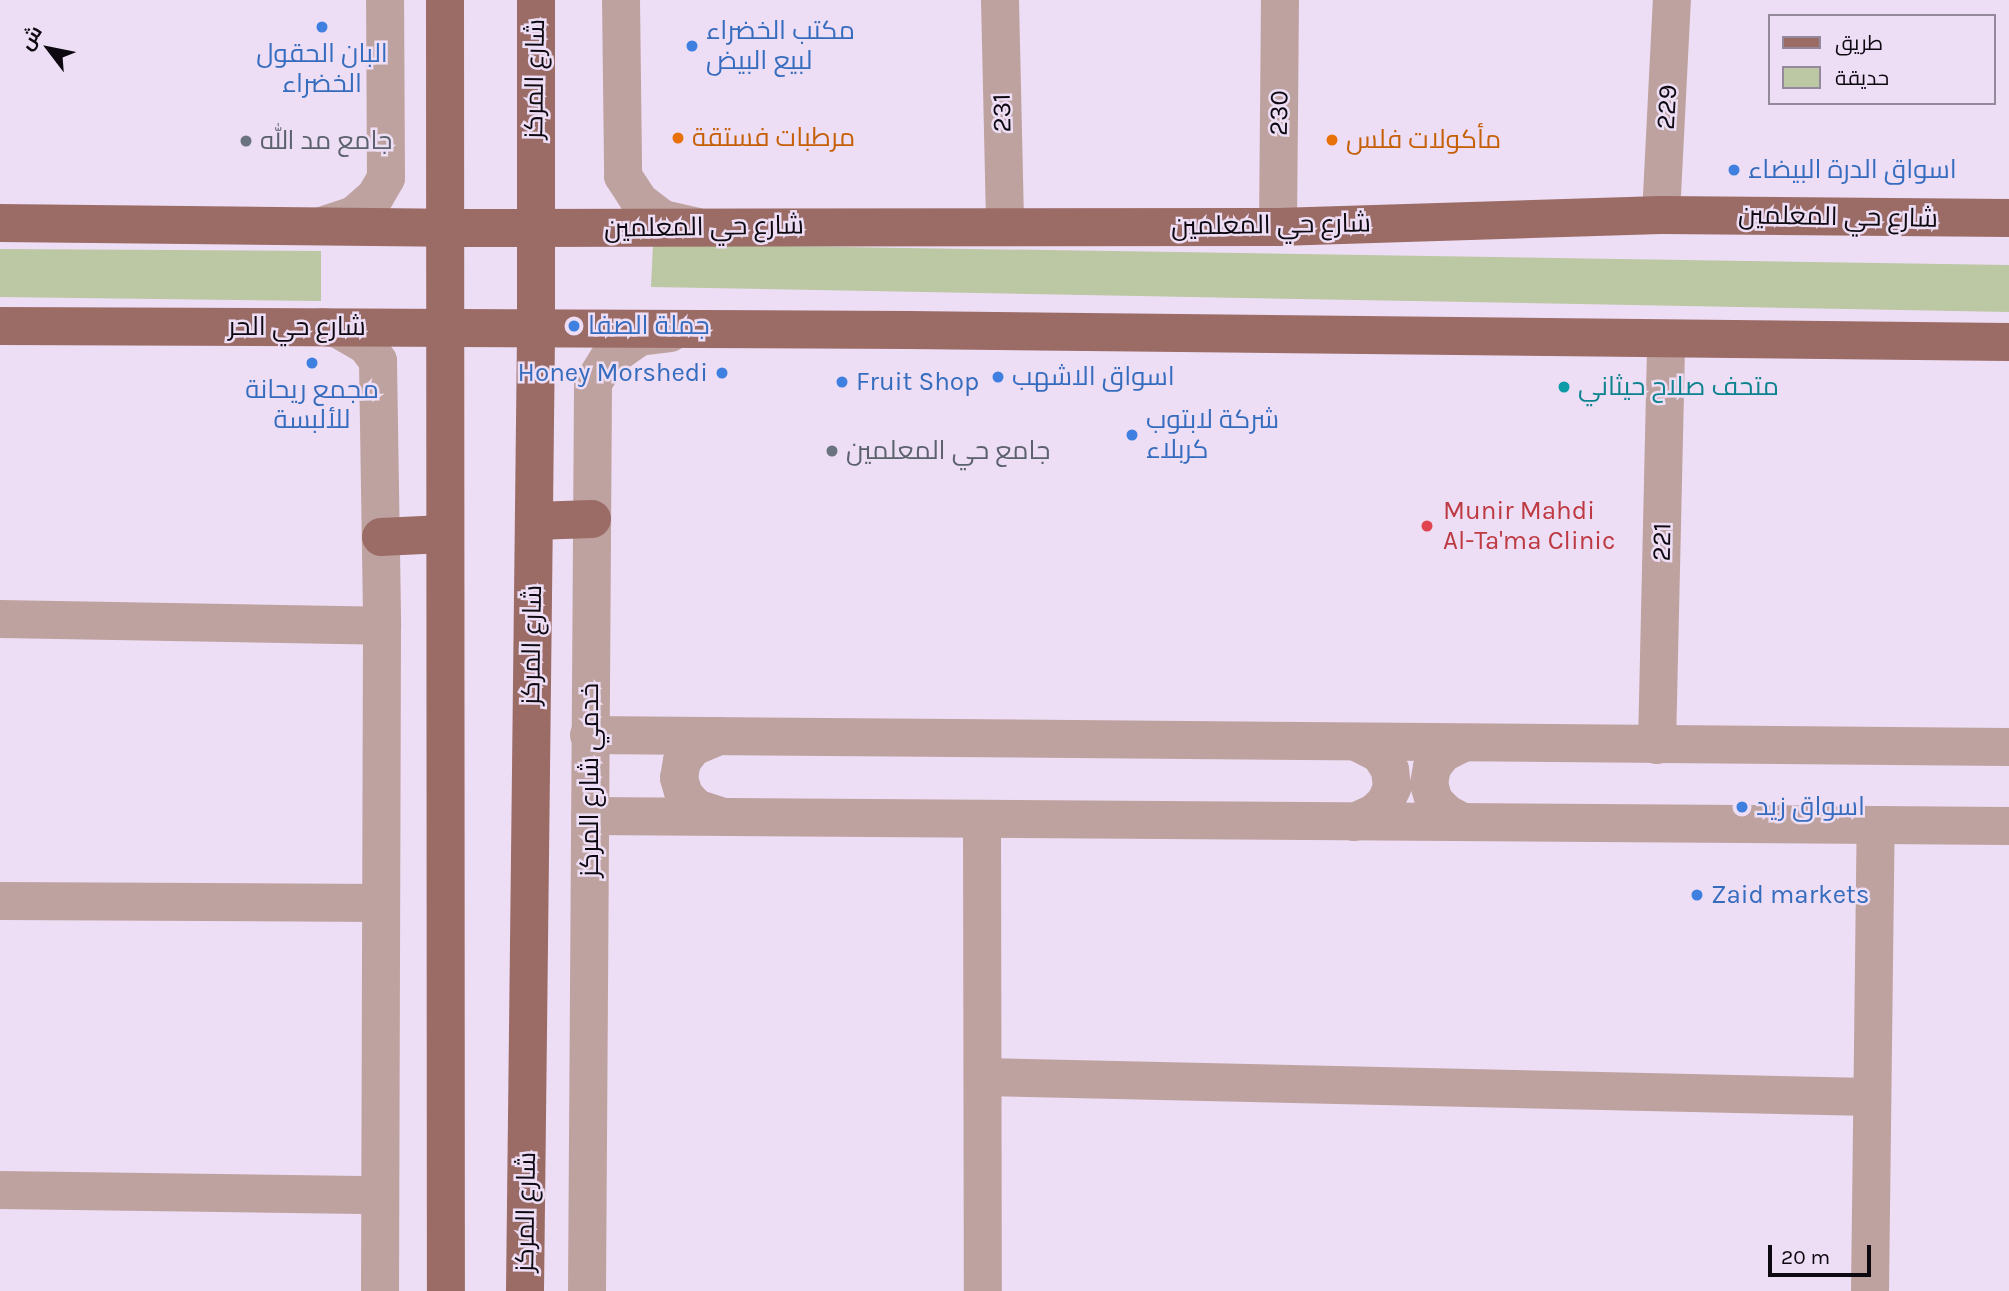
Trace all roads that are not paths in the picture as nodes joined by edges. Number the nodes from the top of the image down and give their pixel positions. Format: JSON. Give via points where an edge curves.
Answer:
{"nodes":[{"id":1,"x":384,"y":0,"type":"edge"},
{"id":2,"x":445,"y":0,"type":"edge"},
{"id":3,"x":536,"y":0,"type":"edge"},
{"id":4,"x":621,"y":0,"type":"edge"},
{"id":5,"x":1000,"y":0,"type":"edge"},
{"id":6,"x":1280,"y":0,"type":"edge"},
{"id":7,"x":1672,"y":0,"type":"edge"},
{"id":8,"x":1661,"y":215,"type":"junction"},
{"id":9,"x":2009,"y":218,"type":"edge"},
{"id":10,"x":0,"y":223,"type":"edge"},
{"id":11,"x":321,"y":226,"type":"junction"},
{"id":12,"x":1004,"y":226,"type":"junction"},
{"id":13,"x":700,"y":227,"type":"junction"},
{"id":14,"x":1278,"y":227,"type":"junction"},
{"id":15,"x":443,"y":228,"type":"junction"},
{"id":16,"x":534,"y":228,"type":"junction"},
{"id":17,"x":0,"y":326,"type":"edge"},
{"id":18,"x":321,"y":327,"type":"junction"},
{"id":19,"x":444,"y":329,"type":"junction"},
{"id":20,"x":536,"y":329,"type":"junction"},
{"id":21,"x":687,"y":331,"type":"junction"},
{"id":22,"x":1666,"y":338,"type":"junction"},
{"id":23,"x":2009,"y":342,"type":"edge"},
{"id":24,"x":592,"y":519,"type":"junction"},
{"id":25,"x":534,"y":521,"type":"junction"},
{"id":26,"x":444,"y":534,"type":"junction"},
{"id":27,"x":381,"y":537,"type":"junction"},
{"id":28,"x":0,"y":619,"type":"edge"},
{"id":29,"x":382,"y":626,"type":"junction"},
{"id":30,"x":589,"y":735,"type":"junction"},
{"id":31,"x":719,"y":736,"type":"junction"},
{"id":32,"x":1356,"y":742,"type":"junction"},
{"id":33,"x":1461,"y":744,"type":"junction"},
{"id":34,"x":1657,"y":745,"type":"junction"},
{"id":35,"x":2009,"y":747,"type":"edge"},
{"id":36,"x":590,"y":817,"type":"junction"},
{"id":37,"x":724,"y":817,"type":"junction"},
{"id":38,"x":982,"y":819,"type":"junction"},
{"id":39,"x":1354,"y":822,"type":"junction"},
{"id":40,"x":1462,"y":822,"type":"junction"},
{"id":41,"x":1876,"y":825,"type":"junction"},
{"id":42,"x":2009,"y":826,"type":"edge"},
{"id":43,"x":0,"y":901,"type":"edge"},
{"id":44,"x":380,"y":903,"type":"junction"},
{"id":45,"x":983,"y":1077,"type":"junction"},
{"id":46,"x":1872,"y":1097,"type":"junction"},
{"id":47,"x":0,"y":1190,"type":"edge"},
{"id":48,"x":380,"y":1195,"type":"junction"},
{"id":49,"x":380,"y":1291,"type":"edge"},
{"id":50,"x":446,"y":1291,"type":"edge"},
{"id":51,"x":525,"y":1291,"type":"edge"},
{"id":52,"x":587,"y":1291,"type":"edge"},
{"id":53,"x":983,"y":1291,"type":"edge"},
{"id":54,"x":1870,"y":1291,"type":"edge"}],
"edges":[{"from":1,"to":11,"type":"street","via":[[386,178],[375,197],[354,215]]},
{"from":2,"to":15,"type":"main road"},
{"from":3,"to":16,"type":"main road","name":"شارع المركز"},
{"from":4,"to":13,"type":"street","via":[[623,176],[639,201],[663,219]]},
{"from":5,"to":12,"type":"street","name":"231"},
{"from":6,"to":14,"type":"street","name":"230"},
{"from":7,"to":8,"type":"street","name":"229"},
{"from":8,"to":9,"type":"main road","name":"شارع حي المعلمين"},
{"from":8,"to":14,"type":"main road","name":"شارع حي المعلمين"},
{"from":10,"to":11,"type":"main road"},
{"from":11,"to":15,"type":"main road"},
{"from":12,"to":13,"type":"main road","name":"شارع حي المعلمين"},
{"from":12,"to":14,"type":"main road","name":"شارع حي المعلمين"},
{"from":13,"to":16,"type":"main road","name":"شارع حي المعلمين"},
{"from":15,"to":16,"type":"main road"},
{"from":15,"to":19,"type":"main road"},
{"from":16,"to":20,"type":"main road","name":"شارع المركز"},
{"from":17,"to":18,"type":"main road","name":"شارع حي الحر"},
{"from":18,"to":19,"type":"main road","name":"شارع حي الحر"},
{"from":18,"to":27,"type":"street","via":[[338,329],[366,345],[378,362]]},
{"from":19,"to":20,"type":"main road","name":"شارع حي الحر"},
{"from":19,"to":26,"type":"main road"},
{"from":20,"to":21,"type":"main road","name":"شارع حي الحر"},
{"from":20,"to":25,"type":"main road","name":"شارع المركز"},
{"from":21,"to":22,"type":"main road"},
{"from":21,"to":24,"type":"street","name":"خدمي شارع المركز","via":[[639,337],[608,359],[593,383]]},
{"from":22,"to":23,"type":"main road"},
{"from":22,"to":34,"type":"street","name":"221"},
{"from":24,"to":25,"type":"main road"},
{"from":24,"to":30,"type":"street","name":"خدمي شارع المركز"},
{"from":25,"to":51,"type":"main road","name":"شارع المركز"},
{"from":26,"to":27,"type":"main road"},
{"from":26,"to":50,"type":"main road"},
{"from":27,"to":29,"type":"street"},
{"from":28,"to":29,"type":"street"},
{"from":29,"to":44,"type":"street"},
{"from":30,"to":31,"type":"street"},
{"from":30,"to":36,"type":"street","name":"خدمي شارع المركز"},
{"from":31,"to":32,"type":"street"},
{"from":31,"to":37,"type":"street","via":[[693,747],[682,761],[679,778],[684,795],[696,807]]},
{"from":32,"to":33,"type":"street"},
{"from":32,"to":39,"type":"street","via":[[1380,754],[1390,770],[1392,788],[1374,813]]},
{"from":33,"to":34,"type":"street"},
{"from":33,"to":40,"type":"street","via":[[1443,753],[1432,767],[1429,784],[1434,801]]},
{"from":34,"to":35,"type":"street"},
{"from":36,"to":37,"type":"street"},
{"from":36,"to":52,"type":"street","name":"خدمي شارع المركز"},
{"from":37,"to":38,"type":"street"},
{"from":38,"to":39,"type":"street"},
{"from":38,"to":45,"type":"street"},
{"from":39,"to":40,"type":"street"},
{"from":40,"to":41,"type":"street"},
{"from":41,"to":42,"type":"street"},
{"from":41,"to":46,"type":"street"},
{"from":43,"to":44,"type":"street"},
{"from":44,"to":48,"type":"street"},
{"from":45,"to":46,"type":"street"},
{"from":45,"to":53,"type":"street"},
{"from":46,"to":54,"type":"street"},
{"from":47,"to":48,"type":"street"},
{"from":48,"to":49,"type":"street"}]}
